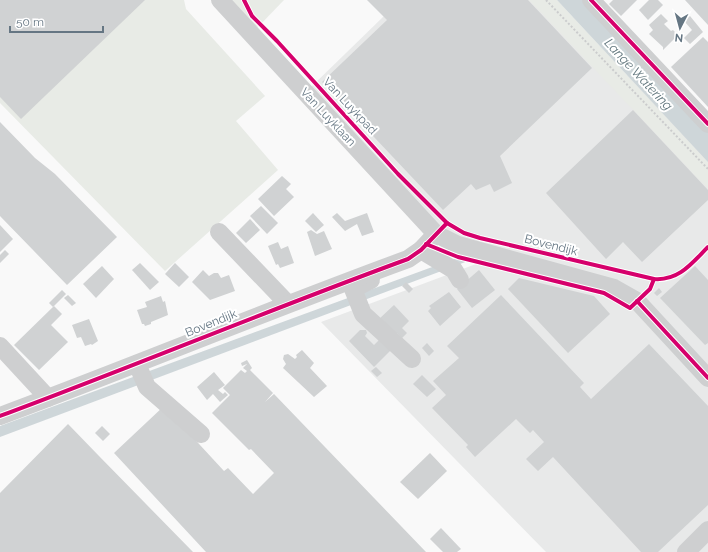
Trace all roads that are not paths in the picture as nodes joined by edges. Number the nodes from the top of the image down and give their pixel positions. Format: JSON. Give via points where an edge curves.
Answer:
{"nodes":[{"id":1,"x":220,"y":0,"type":"edge"},
{"id":2,"x":591,"y":0,"type":"edge"},
{"id":3,"x":708,"y":124,"type":"edge"},
{"id":4,"x":219,"y":232,"type":"dead end"},
{"id":5,"x":436,"y":234,"type":"junction"},
{"id":6,"x":421,"y":256,"type":"junction"},
{"id":7,"x":457,"y":275,"type":"dead end"},
{"id":8,"x":287,"y":303,"type":"junction"},
{"id":9,"x":0,"y":346,"type":"edge"},
{"id":10,"x":412,"y":359,"type":"dead end"},
{"id":11,"x":704,"y":366,"type":"edge"},
{"id":12,"x":138,"y":367,"type":"junction"},
{"id":13,"x":48,"y":398,"type":"junction"},
{"id":14,"x":0,"y":416,"type":"edge"},
{"id":15,"x":201,"y":434,"type":"dead end"},
{"id":16,"x":708,"y":530,"type":"edge"},
{"id":17,"x":686,"y":552,"type":"edge"}],
"edges":[{"from":1,"to":5,"type":"street","name":"Van Luyklaan"},
{"from":2,"to":3,"type":"street"},
{"from":4,"to":8,"type":"street"},
{"from":5,"to":6,"type":"street","name":"Bovendijk"},
{"from":5,"to":11,"type":"street","name":"Bovendijk","via":[[458,245],[614,288],[637,301]]},
{"from":6,"to":7,"type":"street"},
{"from":6,"to":8,"type":"street","name":"Bovendijk"},
{"from":6,"to":10,"type":"street","via":[[356,297],[363,314]]},
{"from":8,"to":12,"type":"street","name":"Bovendijk"},
{"from":9,"to":13,"type":"street"},
{"from":12,"to":13,"type":"street","name":"Bovendijk"},
{"from":12,"to":15,"type":"street","via":[[147,387]]},
{"from":13,"to":14,"type":"street","name":"Bovendijk"},
{"from":16,"to":17,"type":"street"}]}
